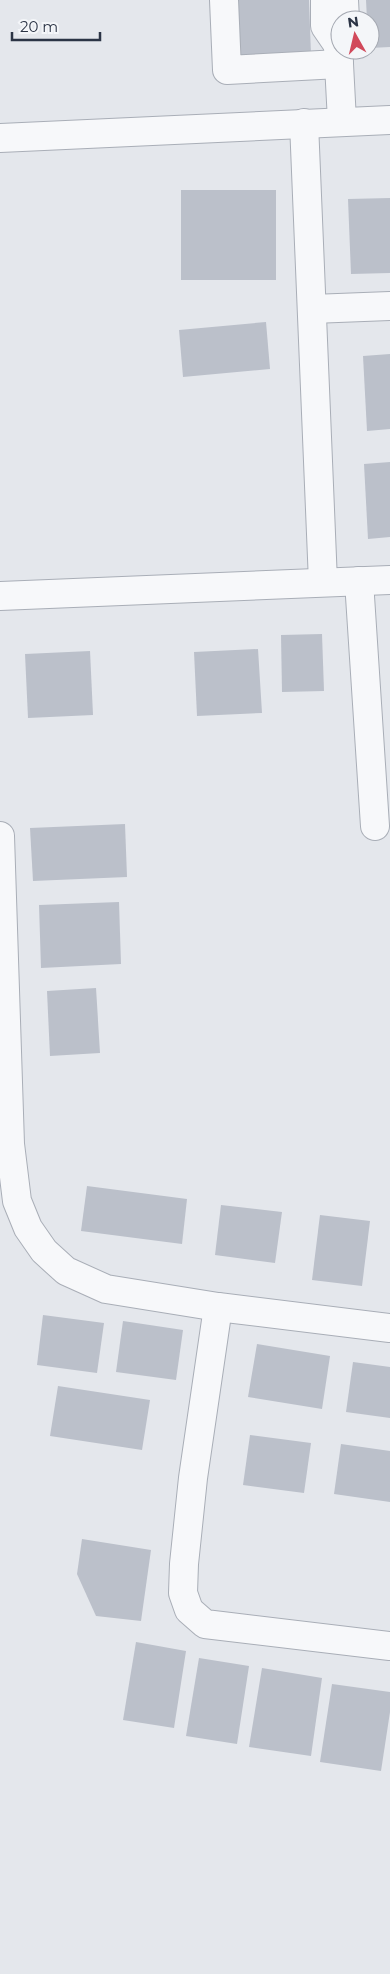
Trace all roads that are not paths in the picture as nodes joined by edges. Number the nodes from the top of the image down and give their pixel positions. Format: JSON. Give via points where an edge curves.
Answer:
{"nodes":[{"id":1,"x":224,"y":0,"type":"edge"},
{"id":2,"x":325,"y":0,"type":"edge"},
{"id":3,"x":330,"y":31,"type":"edge"},
{"id":4,"x":330,"y":44,"type":"edge"},
{"id":5,"x":340,"y":60,"type":"edge"},
{"id":6,"x":390,"y":120,"type":"edge"},
{"id":7,"x":342,"y":121,"type":"junction"},
{"id":8,"x":304,"y":124,"type":"junction"},
{"id":9,"x":0,"y":138,"type":"edge"},
{"id":10,"x":390,"y":306,"type":"edge"},
{"id":11,"x":312,"y":309,"type":"junction"},
{"id":12,"x":390,"y":580,"type":"edge"},
{"id":13,"x":360,"y":581,"type":"junction"},
{"id":14,"x":323,"y":582,"type":"junction"},
{"id":15,"x":0,"y":596,"type":"edge"},
{"id":16,"x":376,"y":826,"type":"dead end"},
{"id":17,"x":0,"y":836,"type":"edge"},
{"id":18,"x":0,"y":868,"type":"edge"},
{"id":19,"x":218,"y":1307,"type":"junction"},
{"id":20,"x":390,"y":1328,"type":"edge"},
{"id":21,"x":390,"y":1646,"type":"edge"}],
"edges":[{"from":1,"to":4,"type":"street","via":[[227,70]]},
{"from":2,"to":3,"type":"street","via":[[325,26]]},
{"from":5,"to":7,"type":"street"},
{"from":6,"to":7,"type":"street"},
{"from":7,"to":8,"type":"street"},
{"from":8,"to":9,"type":"street"},
{"from":8,"to":11,"type":"street"},
{"from":10,"to":11,"type":"street"},
{"from":11,"to":14,"type":"street"},
{"from":12,"to":13,"type":"street"},
{"from":13,"to":14,"type":"street"},
{"from":13,"to":16,"type":"street"},
{"from":14,"to":15,"type":"street"},
{"from":17,"to":18,"type":"street"},
{"from":18,"to":19,"type":"street","via":[[10,1144],[17,1201],[28,1228],[44,1251],[66,1271],[106,1289]]},
{"from":19,"to":20,"type":"street"},
{"from":19,"to":21,"type":"street","via":[[184,1564],[183,1593],[189,1610],[205,1624]]}]}
